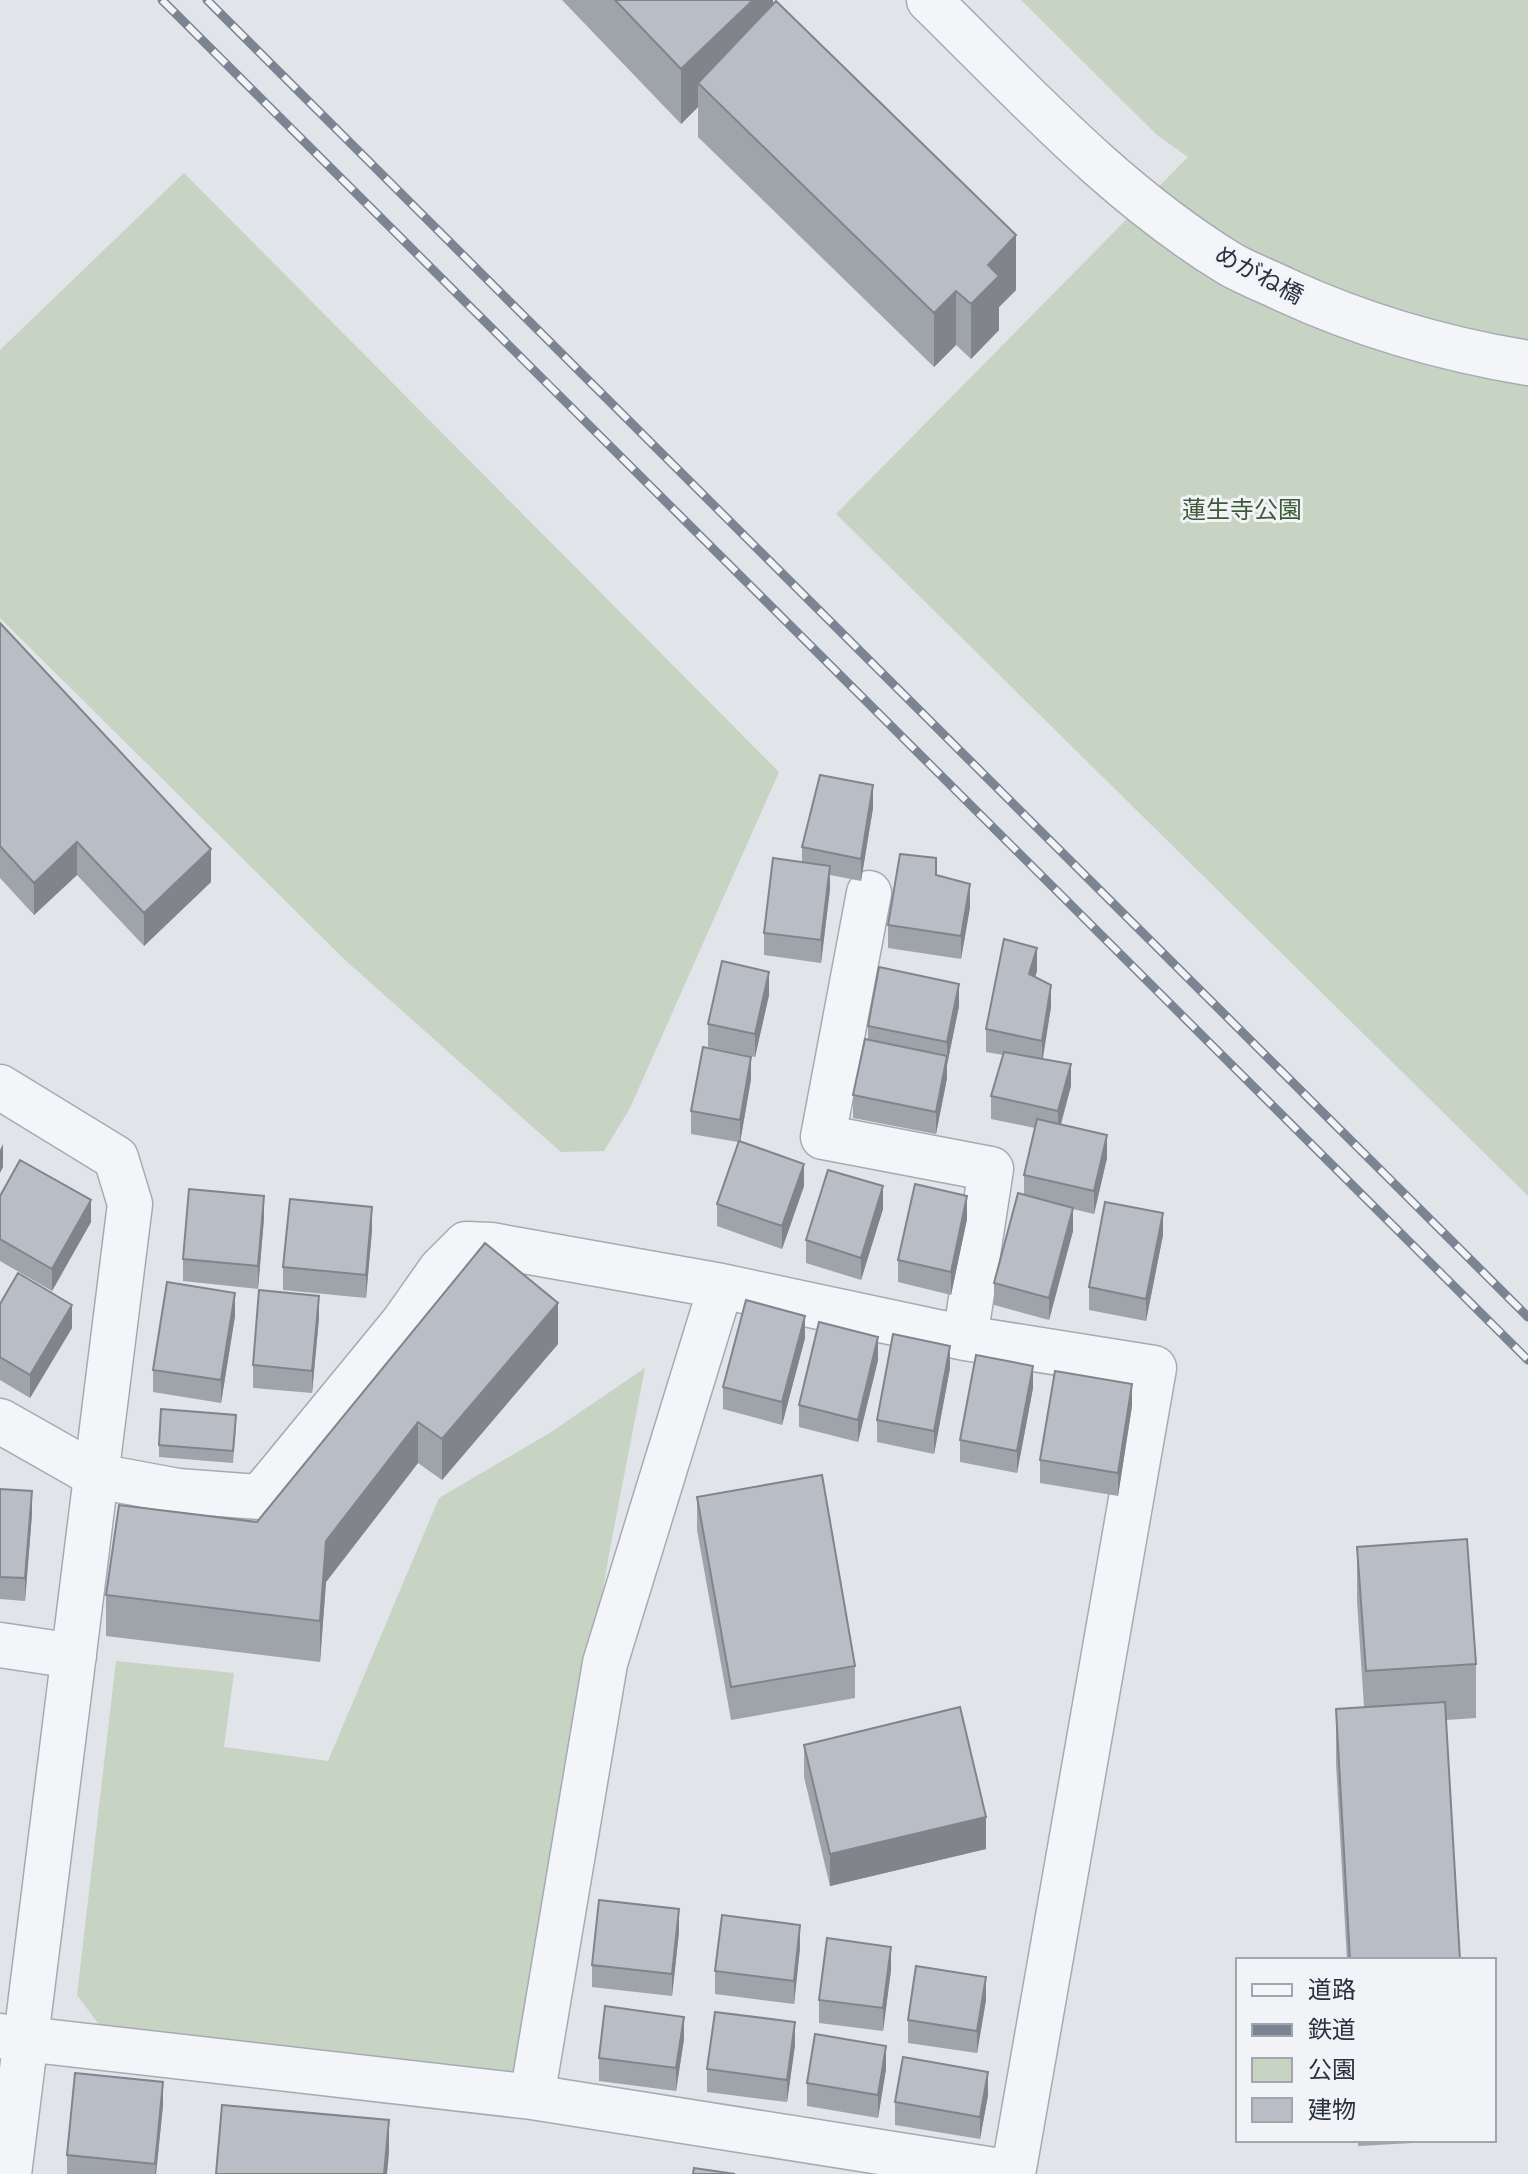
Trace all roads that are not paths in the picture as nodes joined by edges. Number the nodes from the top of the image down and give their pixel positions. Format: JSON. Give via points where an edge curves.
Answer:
{"nodes":[{"id":1,"x":929,"y":0,"type":"edge"},
{"id":2,"x":1528,"y":363,"type":"edge"},
{"id":3,"x":869,"y":893,"type":"dead end"},
{"id":4,"x":0,"y":1087,"type":"edge"},
{"id":5,"x":721,"y":1286,"type":"junction"},
{"id":6,"x":965,"y":1338,"type":"junction"},
{"id":7,"x":0,"y":1421,"type":"edge"},
{"id":8,"x":97,"y":1476,"type":"junction"},
{"id":9,"x":0,"y":1645,"type":"edge"},
{"id":10,"x":74,"y":1656,"type":"junction"},
{"id":11,"x":13,"y":2038,"type":"edge"},
{"id":12,"x":532,"y":2097,"type":"junction"},
{"id":13,"x":9,"y":2174,"type":"edge"},
{"id":14,"x":1013,"y":2174,"type":"edge"}],
"edges":[{"from":1,"to":2,"type":"street","name":"めがね橋","via":[[1124,187],[1231,265],[1388,332]]},
{"from":3,"to":6,"type":"street","via":[[823,1137],[991,1169]]},
{"from":4,"to":8,"type":"street","via":[[116,1158],[130,1204]]},
{"from":5,"to":6,"type":"street"},
{"from":5,"to":8,"type":"street","via":[[466,1244],[260,1497],[178,1491]]},
{"from":5,"to":12,"type":"street","via":[[605,1663]]},
{"from":6,"to":14,"type":"street","via":[[1154,1368]]},
{"from":7,"to":8,"type":"street"},
{"from":8,"to":10,"type":"street"},
{"from":9,"to":10,"type":"street"},
{"from":10,"to":11,"type":"street"},
{"from":11,"to":12,"type":"street"},
{"from":11,"to":13,"type":"street"},
{"from":12,"to":14,"type":"street"}]}
